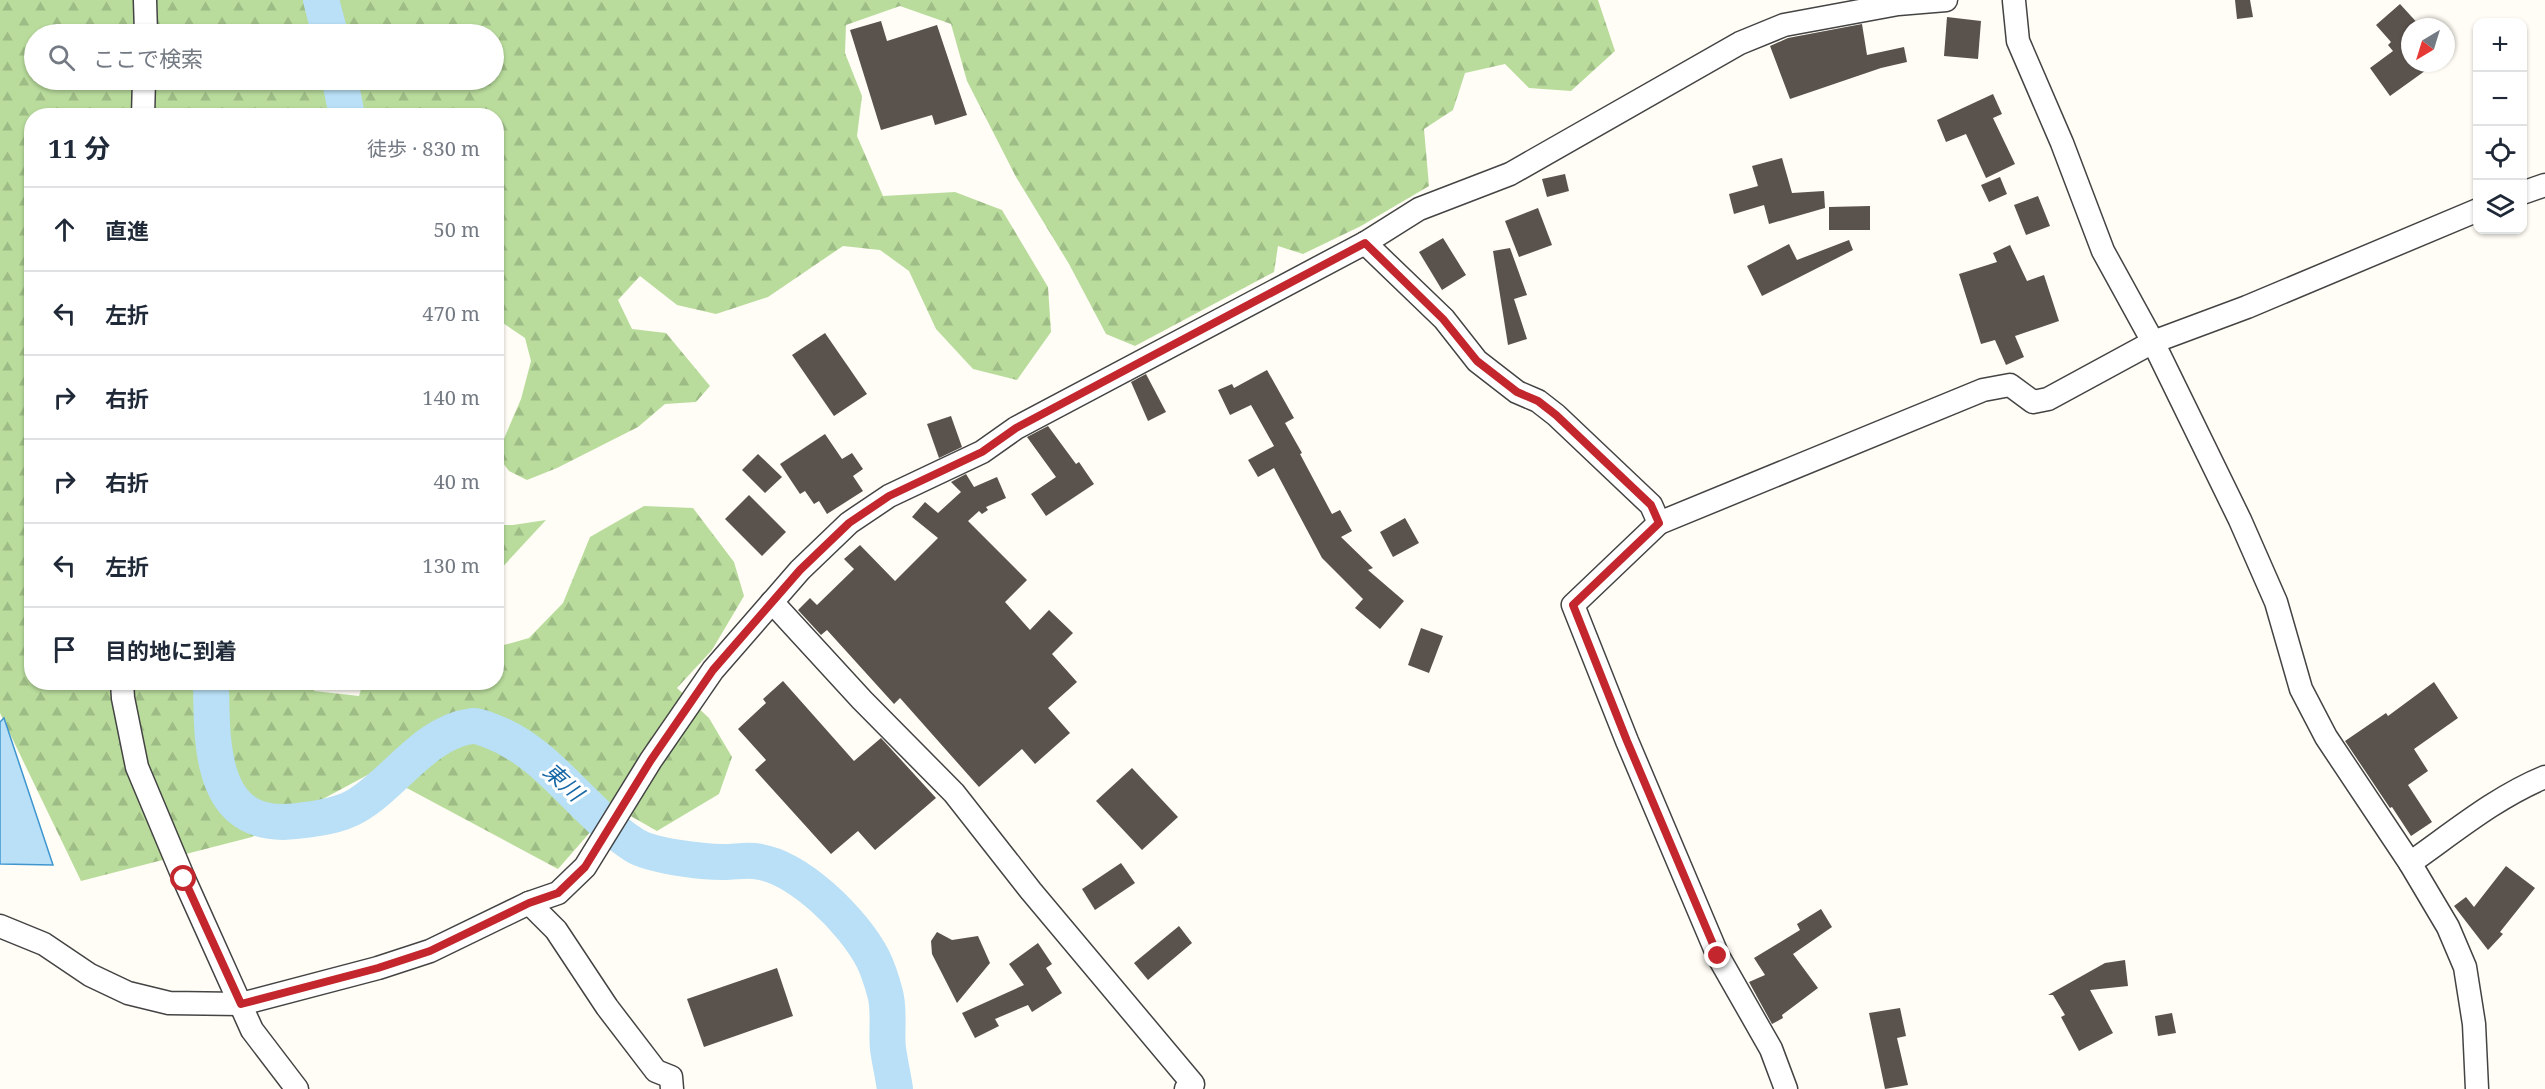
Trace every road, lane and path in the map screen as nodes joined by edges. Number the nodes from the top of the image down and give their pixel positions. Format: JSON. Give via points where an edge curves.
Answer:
{"nodes":[{"id":1,"x":145,"y":0,"type":"edge"},
{"id":2,"x":1946,"y":0,"type":"edge"},
{"id":3,"x":2002,"y":0,"type":"edge"},
{"id":4,"x":2019,"y":0,"type":"edge"},
{"id":5,"x":2014,"y":1,"type":"edge"},
{"id":6,"x":146,"y":24,"type":"edge"},
{"id":7,"x":144,"y":90,"type":"edge"},
{"id":8,"x":143,"y":108,"type":"edge"},
{"id":9,"x":2545,"y":184,"type":"edge"},
{"id":10,"x":2527,"y":191,"type":"edge"},
{"id":11,"x":2473,"y":212,"type":"edge"},
{"id":12,"x":1365,"y":243,"type":"junction"},
{"id":13,"x":2152,"y":342,"type":"junction"},
{"id":14,"x":1659,"y":523,"type":"junction"},
{"id":15,"x":772,"y":602,"type":"junction"},
{"id":16,"x":122,"y":690,"type":"edge"},
{"id":17,"x":2545,"y":777,"type":"edge"},
{"id":18,"x":2410,"y":863,"type":"junction"},
{"id":19,"x":529,"y":903,"type":"junction"},
{"id":20,"x":0,"y":926,"type":"edge"},
{"id":21,"x":241,"y":1004,"type":"junction"},
{"id":22,"x":297,"y":1089,"type":"edge"},
{"id":23,"x":672,"y":1089,"type":"edge"},
{"id":24,"x":1186,"y":1089,"type":"edge"},
{"id":25,"x":1786,"y":1089,"type":"edge"},
{"id":26,"x":2477,"y":1089,"type":"edge"}],
"edges":[{"from":1,"to":6,"type":"street"},
{"from":2,"to":12,"type":"street","via":[[1898,4],[1784,25],[1740,43],[1510,174],[1419,209]]},
{"from":3,"to":5,"type":"street"},
{"from":4,"to":5,"type":"street"},
{"from":5,"to":13,"type":"street","via":[[2018,41],[2103,251]]},
{"from":7,"to":8,"type":"street"},
{"from":9,"to":10,"type":"street"},
{"from":11,"to":13,"type":"street","via":[[2247,307]]},
{"from":12,"to":14,"type":"street","via":[[1443,319],[1477,361],[1517,392],[1556,415],[1651,505]]},
{"from":12,"to":15,"type":"street","via":[[1016,428],[982,452],[889,496],[849,523]]},
{"from":13,"to":14,"type":"street","via":[[2048,399],[2033,402],[2010,385],[1983,390]]},
{"from":13,"to":18,"type":"street","via":[[2276,602],[2306,699],[2326,737]]},
{"from":14,"to":25,"type":"street","via":[[1573,605],[1718,956],[1771,1049]]},
{"from":15,"to":19,"type":"street","via":[[707,679],[585,867],[558,893]]},
{"from":15,"to":24,"type":"street","via":[[954,793],[1193,1084]]},
{"from":16,"to":21,"type":"street","via":[[137,767]]},
{"from":17,"to":18,"type":"street","via":[[2480,814]]},
{"from":18,"to":26,"type":"street","via":[[2448,927],[2465,967],[2474,1024]]},
{"from":19,"to":21,"type":"street","via":[[430,951]]},
{"from":19,"to":23,"type":"street","via":[[556,930],[656,1071],[671,1077]]},
{"from":20,"to":21,"type":"street","via":[[44,944],[90,975],[129,993],[169,1003]]},
{"from":21,"to":22,"type":"street","via":[[252,1030]]}]}
